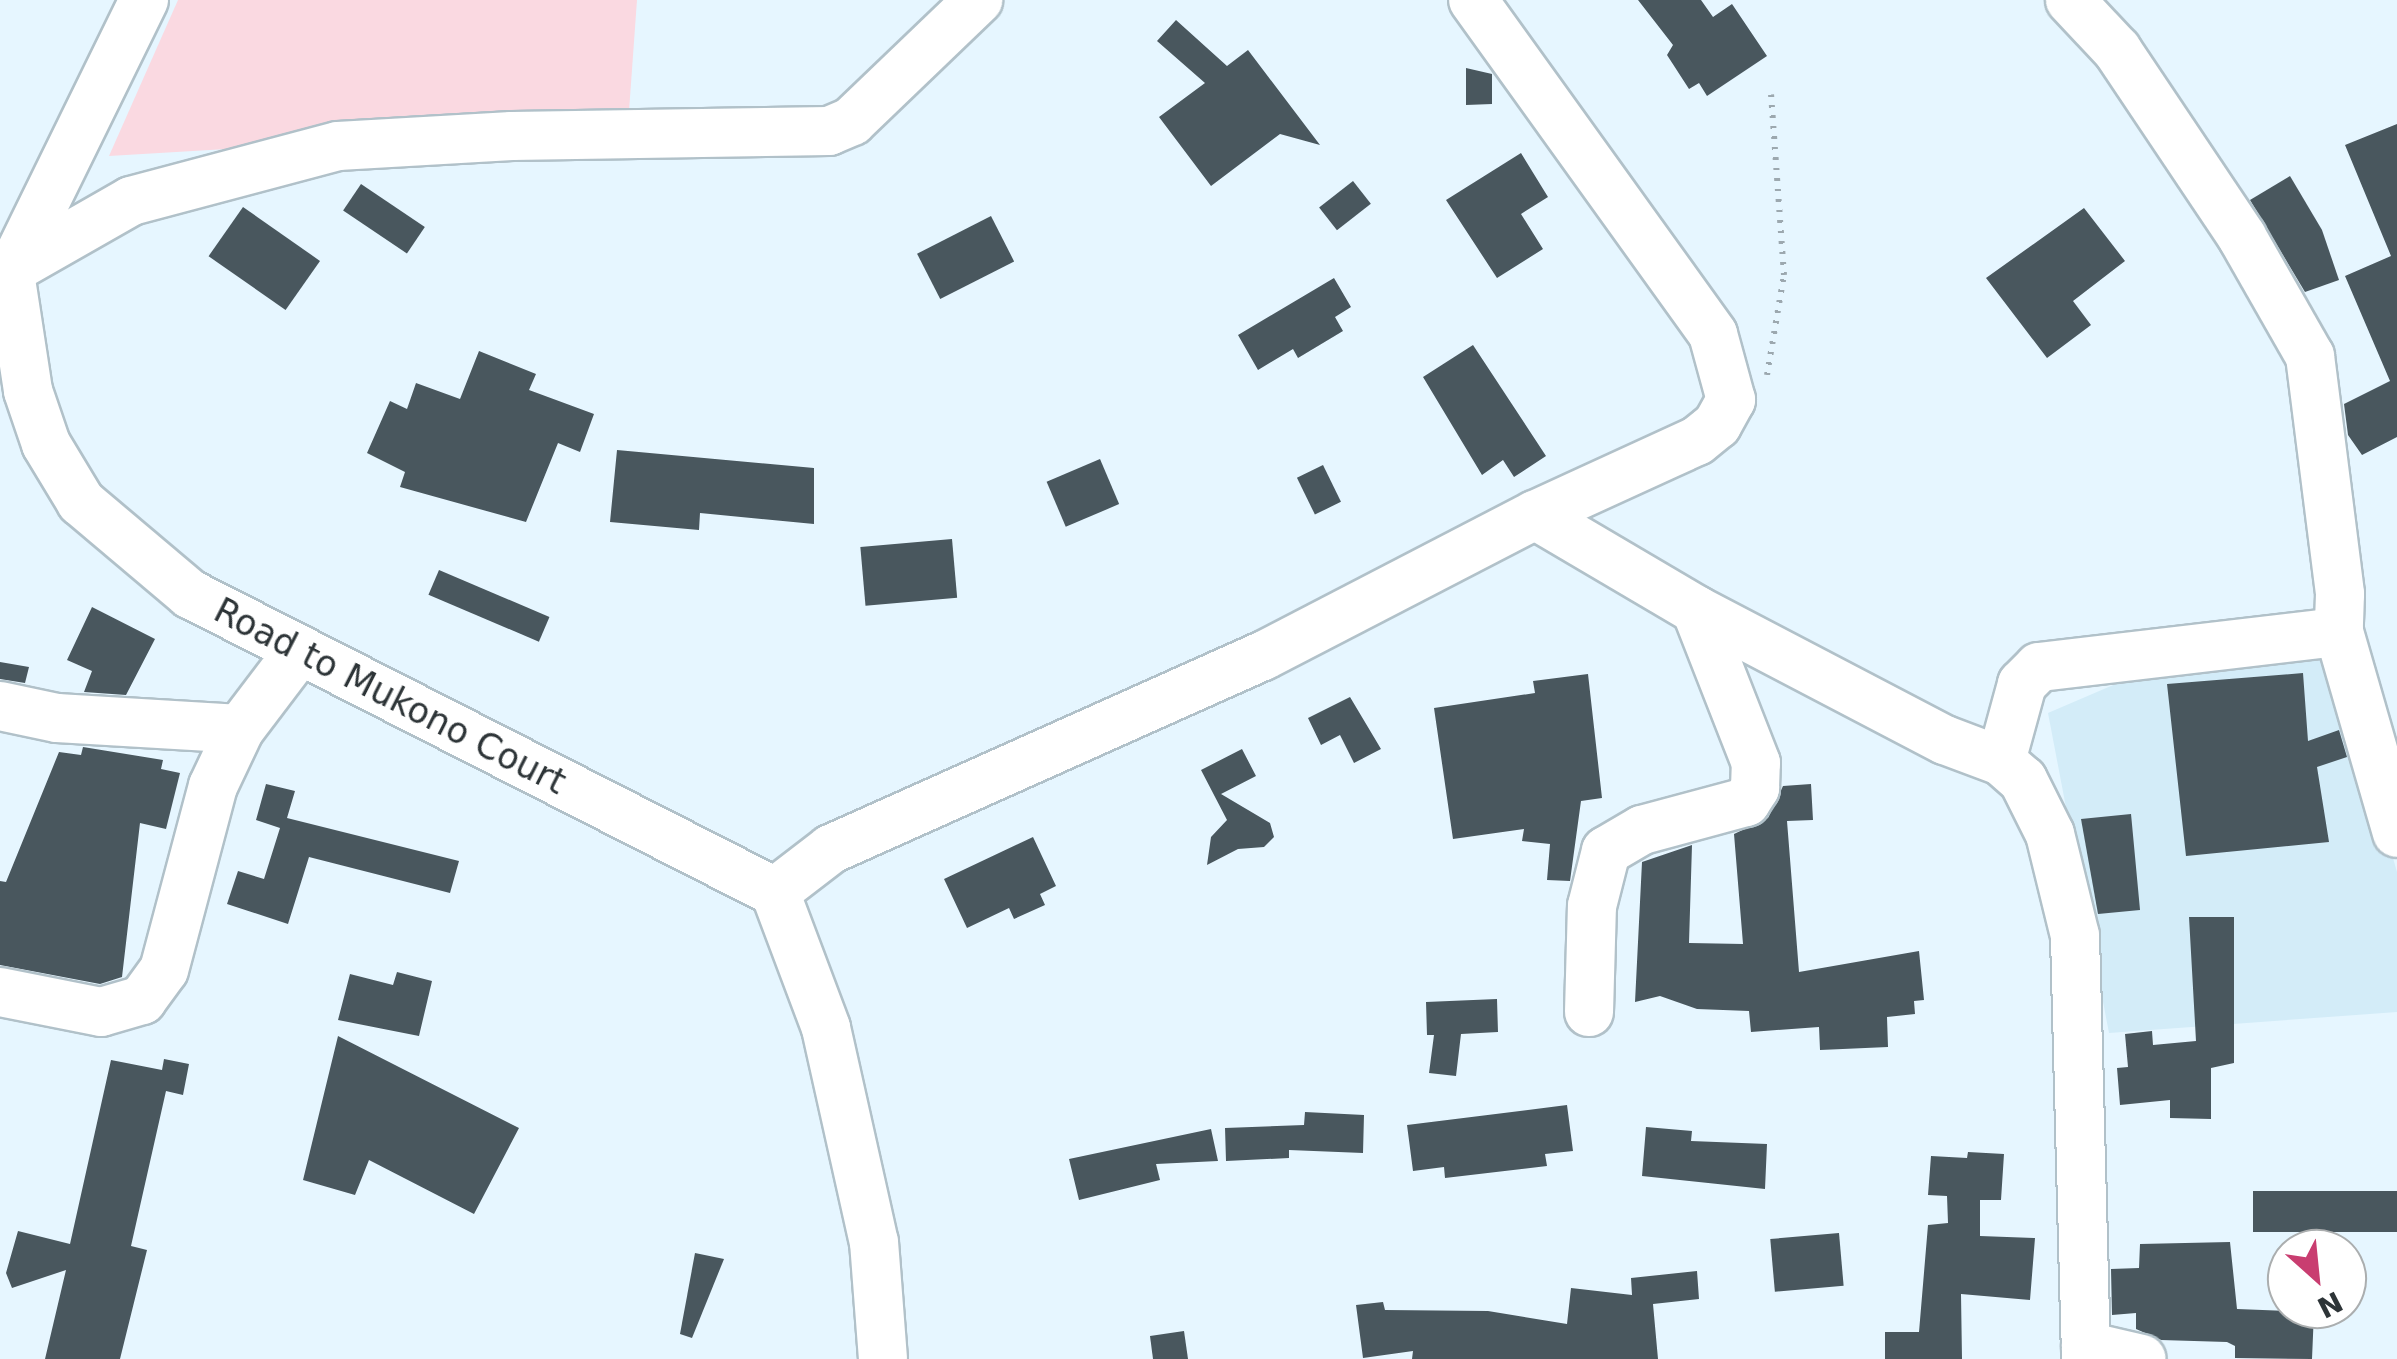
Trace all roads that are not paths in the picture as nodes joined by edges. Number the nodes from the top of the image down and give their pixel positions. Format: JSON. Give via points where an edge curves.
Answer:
{"nodes":[{"id":1,"x":144,"y":0,"type":"edge"},
{"id":2,"x":978,"y":0,"type":"edge"},
{"id":3,"x":1473,"y":0,"type":"edge"},
{"id":4,"x":2070,"y":0,"type":"edge"},
{"id":5,"x":5,"y":273,"type":"edge"},
{"id":6,"x":1534,"y":515,"type":"junction"},
{"id":7,"x":1696,"y":610,"type":"junction"},
{"id":8,"x":2339,"y":632,"type":"junction"},
{"id":9,"x":300,"y":650,"type":"junction"},
{"id":10,"x":0,"y":706,"type":"edge"},
{"id":11,"x":240,"y":729,"type":"junction"},
{"id":12,"x":2001,"y":760,"type":"junction"},
{"id":13,"x":2397,"y":833,"type":"edge"},
{"id":14,"x":775,"y":892,"type":"junction"},
{"id":15,"x":0,"y":992,"type":"edge"},
{"id":16,"x":1589,"y":1012,"type":"dead end"},
{"id":17,"x":2086,"y":1352,"type":"edge"},
{"id":18,"x":883,"y":1359,"type":"edge"},
{"id":19,"x":2142,"y":1359,"type":"edge"}],
"edges":[{"from":1,"to":5,"type":"street"},
{"from":2,"to":5,"type":"street","via":[[852,121],[830,132],[512,136],[338,146],[131,201]]},
{"from":3,"to":6,"type":"street","via":[[1713,334],[1731,400],[1698,441]]},
{"from":4,"to":8,"type":"street","via":[[2128,66],[2242,238],[2310,356]]},
{"from":5,"to":9,"type":"street","name":"Road to Mukono Court","via":[[28,390],[46,444],[80,502],[190,594]]},
{"from":6,"to":7,"type":"street"},
{"from":6,"to":14,"type":"street","via":[[1262,656],[831,849]]},
{"from":7,"to":12,"type":"street","via":[[1945,740]]},
{"from":7,"to":16,"type":"street","via":[[1756,763],[1755,788],[1746,802],[1642,830],[1606,851],[1592,906]]},
{"from":8,"to":12,"type":"street","via":[[2039,668],[2022,684]]},
{"from":8,"to":13,"type":"street"},
{"from":9,"to":11,"type":"street"},
{"from":9,"to":14,"type":"street","name":"Road to Mukono Court"},
{"from":10,"to":11,"type":"street","via":[[57,718]]},
{"from":11,"to":15,"type":"street","via":[[214,786],[164,970],[142,1000],[101,1012]]},
{"from":12,"to":17,"type":"street","via":[[2022,780],[2050,834],[2075,936]]},
{"from":14,"to":18,"type":"street","via":[[831,1048],[874,1242]]},
{"from":17,"to":19,"type":"street"}]}
